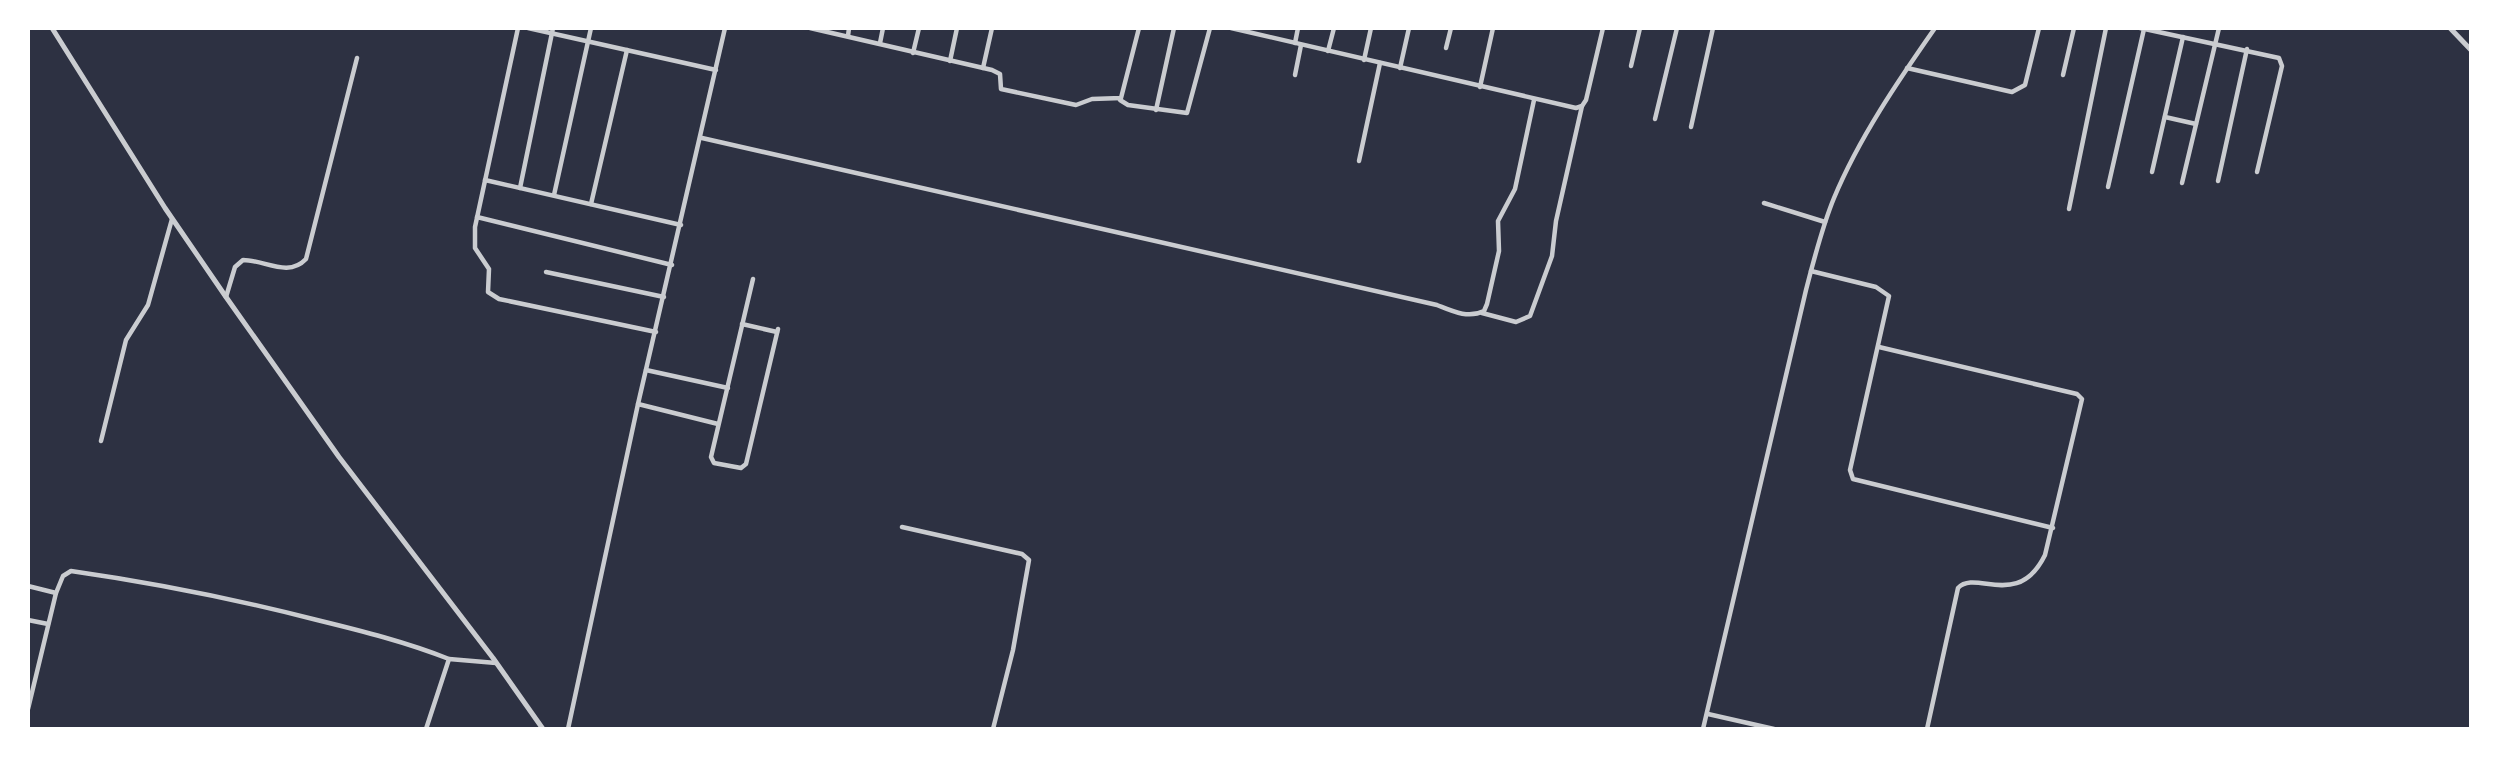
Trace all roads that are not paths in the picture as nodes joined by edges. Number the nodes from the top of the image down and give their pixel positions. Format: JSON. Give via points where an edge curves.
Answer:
{"nodes":[{"id":1,"x":52,"y":28,"type":"edge"},
{"id":2,"x":518,"y":28,"type":"edge"},
{"id":3,"x":528,"y":28,"type":"edge"},
{"id":4,"x":591,"y":28,"type":"edge"},
{"id":5,"x":725,"y":28,"type":"edge"},
{"id":6,"x":811,"y":28,"type":"edge"},
{"id":7,"x":849,"y":28,"type":"edge"},
{"id":8,"x":883,"y":28,"type":"edge"},
{"id":9,"x":919,"y":28,"type":"edge"},
{"id":10,"x":957,"y":28,"type":"edge"},
{"id":11,"x":992,"y":28,"type":"edge"},
{"id":12,"x":1139,"y":28,"type":"edge"},
{"id":13,"x":1174,"y":28,"type":"edge"},
{"id":14,"x":1210,"y":28,"type":"edge"},
{"id":15,"x":1231,"y":28,"type":"edge"},
{"id":16,"x":1261,"y":28,"type":"edge"},
{"id":17,"x":1298,"y":28,"type":"edge"},
{"id":18,"x":1334,"y":28,"type":"edge"},
{"id":19,"x":1371,"y":28,"type":"edge"},
{"id":20,"x":1409,"y":28,"type":"edge"},
{"id":21,"x":1451,"y":28,"type":"edge"},
{"id":22,"x":1493,"y":28,"type":"edge"},
{"id":23,"x":1603,"y":28,"type":"edge"},
{"id":24,"x":1640,"y":28,"type":"edge"},
{"id":25,"x":1677,"y":28,"type":"edge"},
{"id":26,"x":1713,"y":28,"type":"edge"},
{"id":27,"x":1936,"y":28,"type":"edge"},
{"id":28,"x":2039,"y":28,"type":"edge"},
{"id":29,"x":2074,"y":28,"type":"edge"},
{"id":30,"x":2106,"y":28,"type":"edge"},
{"id":31,"x":2142,"y":28,"type":"edge"},
{"id":32,"x":2219,"y":28,"type":"edge"},
{"id":33,"x":2450,"y":28,"type":"edge"},
{"id":34,"x":552,"y":31,"type":"edge"},
{"id":35,"x":848,"y":36,"type":"junction"},
{"id":36,"x":1260,"y":36,"type":"junction"},
{"id":37,"x":2183,"y":37,"type":"junction"},
{"id":38,"x":588,"y":41,"type":"junction"},
{"id":39,"x":880,"y":43,"type":"junction"},
{"id":40,"x":2216,"y":43,"type":"junction"},
{"id":41,"x":1298,"y":44,"type":"junction"},
{"id":42,"x":1446,"y":48,"type":"dead end"},
{"id":43,"x":2246,"y":49,"type":"junction"},
{"id":44,"x":627,"y":50,"type":"junction"},
{"id":45,"x":2471,"y":50,"type":"edge"},
{"id":46,"x":1328,"y":51,"type":"junction"},
{"id":47,"x":913,"y":53,"type":"junction"},
{"id":48,"x":357,"y":58,"type":"dead end"},
{"id":49,"x":1364,"y":60,"type":"junction"},
{"id":50,"x":950,"y":61,"type":"junction"},
{"id":51,"x":1380,"y":63,"type":"junction"},
{"id":52,"x":1631,"y":66,"type":"dead end"},
{"id":53,"x":983,"y":68,"type":"junction"},
{"id":54,"x":1400,"y":68,"type":"junction"},
{"id":55,"x":1907,"y":68,"type":"junction"},
{"id":56,"x":716,"y":70,"type":"junction"},
{"id":57,"x":1295,"y":75,"type":"dead end"},
{"id":58,"x":2063,"y":75,"type":"dead end"},
{"id":59,"x":1480,"y":87,"type":"junction"},
{"id":60,"x":1120,"y":100,"type":"junction"},
{"id":61,"x":1534,"y":100,"type":"junction"},
{"id":62,"x":1582,"y":106,"type":"junction"},
{"id":63,"x":1156,"y":110,"type":"junction"},
{"id":64,"x":2165,"y":117,"type":"junction"},
{"id":65,"x":1655,"y":119,"type":"dead end"},
{"id":66,"x":2196,"y":124,"type":"junction"},
{"id":67,"x":1692,"y":127,"type":"dead end"},
{"id":68,"x":702,"y":138,"type":"junction"},
{"id":69,"x":1359,"y":162,"type":"dead end"},
{"id":70,"x":2152,"y":172,"type":"dead end"},
{"id":71,"x":2257,"y":172,"type":"dead end"},
{"id":72,"x":485,"y":180,"type":"junction"},
{"id":73,"x":2218,"y":181,"type":"dead end"},
{"id":74,"x":2182,"y":183,"type":"dead end"},
{"id":75,"x":2108,"y":187,"type":"dead end"},
{"id":76,"x":520,"y":188,"type":"junction"},
{"id":77,"x":554,"y":195,"type":"junction"},
{"id":78,"x":1764,"y":203,"type":"dead end"},
{"id":79,"x":591,"y":204,"type":"junction"},
{"id":80,"x":2069,"y":209,"type":"dead end"},
{"id":81,"x":477,"y":217,"type":"junction"},
{"id":82,"x":172,"y":219,"type":"junction"},
{"id":83,"x":1825,"y":222,"type":"junction"},
{"id":84,"x":681,"y":225,"type":"junction"},
{"id":85,"x":672,"y":265,"type":"junction"},
{"id":86,"x":1811,"y":271,"type":"junction"},
{"id":87,"x":546,"y":272,"type":"dead end"},
{"id":88,"x":753,"y":279,"type":"dead end"},
{"id":89,"x":226,"y":297,"type":"junction"},
{"id":90,"x":664,"y":298,"type":"junction"},
{"id":91,"x":1481,"y":313,"type":"junction"},
{"id":92,"x":742,"y":324,"type":"junction"},
{"id":93,"x":656,"y":332,"type":"junction"},
{"id":94,"x":1879,"y":346,"type":"junction"},
{"id":95,"x":646,"y":369,"type":"junction"},
{"id":96,"x":728,"y":388,"type":"junction"},
{"id":97,"x":638,"y":404,"type":"junction"},
{"id":98,"x":718,"y":425,"type":"junction"},
{"id":99,"x":102,"y":441,"type":"dead end"},
{"id":100,"x":902,"y":527,"type":"dead end"},
{"id":101,"x":2053,"y":528,"type":"junction"},
{"id":102,"x":28,"y":586,"type":"edge"},
{"id":103,"x":56,"y":593,"type":"junction"},
{"id":104,"x":28,"y":620,"type":"edge"},
{"id":105,"x":48,"y":624,"type":"junction"},
{"id":106,"x":449,"y":659,"type":"junction"},
{"id":107,"x":497,"y":663,"type":"junction"},
{"id":108,"x":28,"y":709,"type":"edge"},
{"id":109,"x":1708,"y":714,"type":"junction"},
{"id":110,"x":426,"y":729,"type":"edge"},
{"id":111,"x":543,"y":729,"type":"edge"},
{"id":112,"x":568,"y":729,"type":"edge"},
{"id":113,"x":993,"y":729,"type":"edge"},
{"id":114,"x":1703,"y":729,"type":"edge"},
{"id":115,"x":1774,"y":729,"type":"edge"},
{"id":116,"x":1927,"y":729,"type":"edge"}],
"edges":[{"from":1,"to":82,"type":"street"},
{"from":2,"to":72,"type":"street"},
{"from":3,"to":34,"type":"street"},
{"from":4,"to":38,"type":"street"},
{"from":5,"to":56,"type":"street"},
{"from":6,"to":35,"type":"street"},
{"from":7,"to":35,"type":"street"},
{"from":8,"to":39,"type":"street"},
{"from":9,"to":47,"type":"street"},
{"from":10,"to":50,"type":"street"},
{"from":11,"to":53,"type":"street"},
{"from":12,"to":60,"type":"street"},
{"from":13,"to":63,"type":"street"},
{"from":14,"to":63,"type":"street","via":[[1188,112]]},
{"from":15,"to":36,"type":"street"},
{"from":16,"to":36,"type":"street"},
{"from":17,"to":41,"type":"street"},
{"from":18,"to":46,"type":"street"},
{"from":19,"to":49,"type":"street"},
{"from":20,"to":54,"type":"street"},
{"from":21,"to":42,"type":"street"},
{"from":22,"to":59,"type":"street"},
{"from":23,"to":62,"type":"street"},
{"from":24,"to":52,"type":"street"},
{"from":25,"to":65,"type":"street"},
{"from":26,"to":67,"type":"street"},
{"from":27,"to":55,"type":"street"},
{"from":28,"to":55,"type":"street","via":[[2027,79],[2018,90],[2006,92]]},
{"from":29,"to":58,"type":"street"},
{"from":30,"to":80,"type":"street"},
{"from":31,"to":37,"type":"street"},
{"from":31,"to":75,"type":"street"},
{"from":32,"to":40,"type":"street"},
{"from":33,"to":45,"type":"street"},
{"from":34,"to":38,"type":"street"},
{"from":34,"to":76,"type":"street"},
{"from":35,"to":39,"type":"street"},
{"from":36,"to":41,"type":"street"},
{"from":37,"to":40,"type":"street"},
{"from":37,"to":64,"type":"street"},
{"from":38,"to":44,"type":"street"},
{"from":38,"to":77,"type":"street"},
{"from":39,"to":47,"type":"street"},
{"from":40,"to":43,"type":"street"},
{"from":40,"to":66,"type":"street"},
{"from":41,"to":46,"type":"street"},
{"from":41,"to":57,"type":"street"},
{"from":43,"to":71,"type":"street","via":[[2281,61]]},
{"from":43,"to":73,"type":"street"},
{"from":44,"to":56,"type":"street"},
{"from":44,"to":79,"type":"street"},
{"from":46,"to":49,"type":"street"},
{"from":47,"to":50,"type":"street"},
{"from":48,"to":89,"type":"street","via":[[306,259],[285,269],[243,260]]},
{"from":49,"to":51,"type":"street"},
{"from":50,"to":53,"type":"street"},
{"from":51,"to":54,"type":"street"},
{"from":51,"to":69,"type":"street"},
{"from":53,"to":60,"type":"street","via":[[1000,74],[1002,89],[1037,98],[1076,106],[1096,99]]},
{"from":54,"to":59,"type":"street"},
{"from":55,"to":83,"type":"street","via":[[1851,163]]},
{"from":56,"to":68,"type":"street"},
{"from":59,"to":61,"type":"street"},
{"from":60,"to":63,"type":"street"},
{"from":61,"to":62,"type":"street"},
{"from":61,"to":91,"type":"street","via":[[1514,189],[1498,221],[1498,258]]},
{"from":62,"to":91,"type":"street","via":[[1552,256],[1530,316],[1516,322]]},
{"from":64,"to":66,"type":"street"},
{"from":64,"to":70,"type":"street"},
{"from":66,"to":74,"type":"street"},
{"from":68,"to":84,"type":"street"},
{"from":68,"to":91,"type":"street","via":[[1221,254],[1455,313]]},
{"from":72,"to":76,"type":"street"},
{"from":72,"to":81,"type":"street"},
{"from":76,"to":77,"type":"street"},
{"from":77,"to":79,"type":"street"},
{"from":78,"to":83,"type":"street"},
{"from":79,"to":84,"type":"street"},
{"from":81,"to":85,"type":"street"},
{"from":81,"to":93,"type":"street","via":[[474,243],[489,269],[488,288],[494,298]]},
{"from":82,"to":89,"type":"street"},
{"from":82,"to":99,"type":"street","via":[[148,305],[126,340]]},
{"from":83,"to":86,"type":"street"},
{"from":84,"to":85,"type":"street"},
{"from":85,"to":90,"type":"street"},
{"from":86,"to":94,"type":"street","via":[[1886,292],[1889,302]]},
{"from":86,"to":109,"type":"street"},
{"from":87,"to":90,"type":"street"},
{"from":88,"to":92,"type":"street"},
{"from":89,"to":107,"type":"street","via":[[339,457]]},
{"from":90,"to":93,"type":"street"},
{"from":92,"to":96,"type":"street"},
{"from":92,"to":98,"type":"street","via":[[777,331],[745,467],[711,460]]},
{"from":93,"to":95,"type":"street"},
{"from":94,"to":101,"type":"street","via":[[1850,470],[1853,479]]},
{"from":94,"to":101,"type":"street","via":[[2081,396]]},
{"from":95,"to":96,"type":"street"},
{"from":95,"to":97,"type":"street"},
{"from":96,"to":98,"type":"street"},
{"from":97,"to":98,"type":"street"},
{"from":97,"to":112,"type":"street"},
{"from":100,"to":113,"type":"street","via":[[1022,554],[1029,560]]},
{"from":101,"to":116,"type":"street","via":[[2042,561],[2024,579],[2007,587],[1967,582],[1958,588]]},
{"from":102,"to":103,"type":"street"},
{"from":103,"to":105,"type":"street"},
{"from":103,"to":106,"type":"street","via":[[63,576],[71,571],[157,583],[408,642]]},
{"from":104,"to":105,"type":"street"},
{"from":105,"to":108,"type":"street"},
{"from":106,"to":107,"type":"street"},
{"from":106,"to":110,"type":"street"},
{"from":107,"to":111,"type":"street"},
{"from":109,"to":114,"type":"street"},
{"from":109,"to":115,"type":"street"}]}
